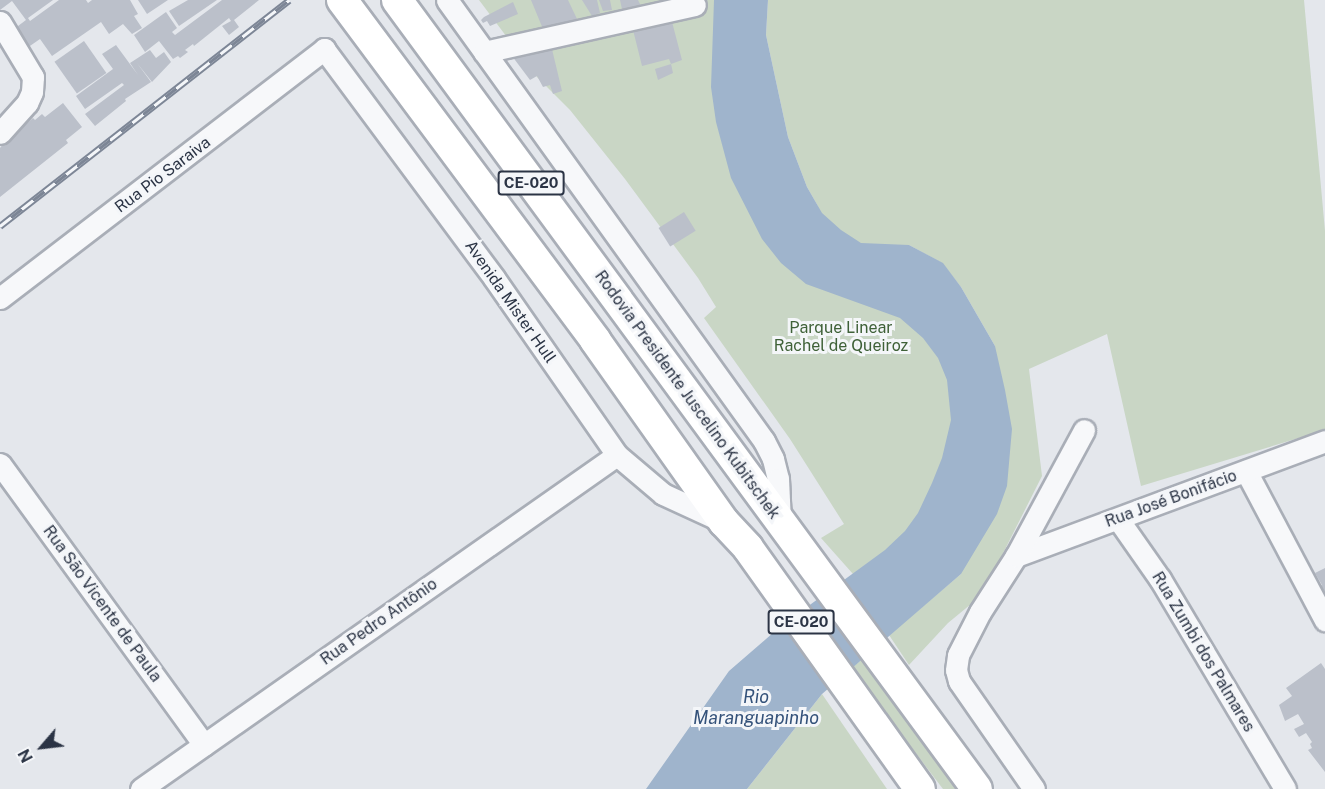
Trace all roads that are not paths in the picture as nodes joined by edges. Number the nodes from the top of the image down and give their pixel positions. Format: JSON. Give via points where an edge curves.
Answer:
{"nodes":[{"id":1,"x":342,"y":0,"type":"edge"},
{"id":2,"x":397,"y":0,"type":"edge"},
{"id":3,"x":447,"y":0,"type":"edge"},
{"id":4,"x":695,"y":5,"type":"dead end"},
{"id":5,"x":0,"y":22,"type":"edge"},
{"id":6,"x":324,"y":50,"type":"joint"},
{"id":7,"x":484,"y":52,"type":"junction"},
{"id":8,"x":0,"y":133,"type":"edge"},
{"id":9,"x":0,"y":298,"type":"edge"},
{"id":10,"x":1084,"y":430,"type":"dead end"},
{"id":11,"x":1325,"y":441,"type":"edge"},
{"id":12,"x":617,"y":455,"type":"junction"},
{"id":13,"x":0,"y":464,"type":"edge"},
{"id":14,"x":1246,"y":471,"type":"junction"},
{"id":15,"x":1118,"y":519,"type":"junction"},
{"id":16,"x":724,"y":522,"type":"junction"},
{"id":17,"x":784,"y":527,"type":"junction"},
{"id":18,"x":1016,"y":556,"type":"junction"},
{"id":19,"x":1325,"y":620,"type":"edge"},
{"id":20,"x":204,"y":745,"type":"junction"},
{"id":21,"x":141,"y":789,"type":"edge"},
{"id":22,"x":920,"y":789,"type":"edge"},
{"id":23,"x":978,"y":789,"type":"edge"},
{"id":24,"x":1034,"y":789,"type":"edge"},
{"id":25,"x":1285,"y":789,"type":"edge"}],
"edges":[{"from":1,"to":16,"type":"highway","number":"CE-020","via":[[595,340]]},
{"from":2,"to":17,"type":"highway","name":"Rodovia Presidente Juscelino Kubitschek","number":"CE-020"},
{"from":3,"to":7,"type":"street"},
{"from":4,"to":7,"type":"street"},
{"from":5,"to":8,"type":"street","via":[[33,77],[27,103]]},
{"from":6,"to":9,"type":"street","name":"Rua Pio Saraiva"},
{"from":6,"to":12,"type":"street","name":"Avenida Mister Hull","via":[[494,278]]},
{"from":7,"to":17,"type":"street","via":[[764,441],[778,479]]},
{"from":10,"to":18,"type":"street"},
{"from":11,"to":14,"type":"street","name":"Rua José Bonifácio"},
{"from":12,"to":16,"type":"street","name":"Avenida Mister Hull","via":[[663,494]]},
{"from":12,"to":20,"type":"street","name":"Rua Pedro Antônio"},
{"from":13,"to":20,"type":"street","name":"Rua São Vicente de Paula"},
{"from":14,"to":15,"type":"street","name":"Rua José Bonifácio"},
{"from":14,"to":19,"type":"street"},
{"from":15,"to":18,"type":"street","name":"Rua José Bonifácio"},
{"from":15,"to":25,"type":"street","name":"Rua Zumbi dos Palmares","via":[[1160,579]]},
{"from":16,"to":22,"type":"highway","number":"CE-020","via":[[748,549]]},
{"from":17,"to":23,"type":"highway","name":"Rodovia Presidente Juscelino Kubitschek","number":"CE-020"},
{"from":18,"to":24,"type":"street","via":[[965,638],[956,670]]},
{"from":20,"to":21,"type":"street","name":"Rua Pedro Antônio"}]}
